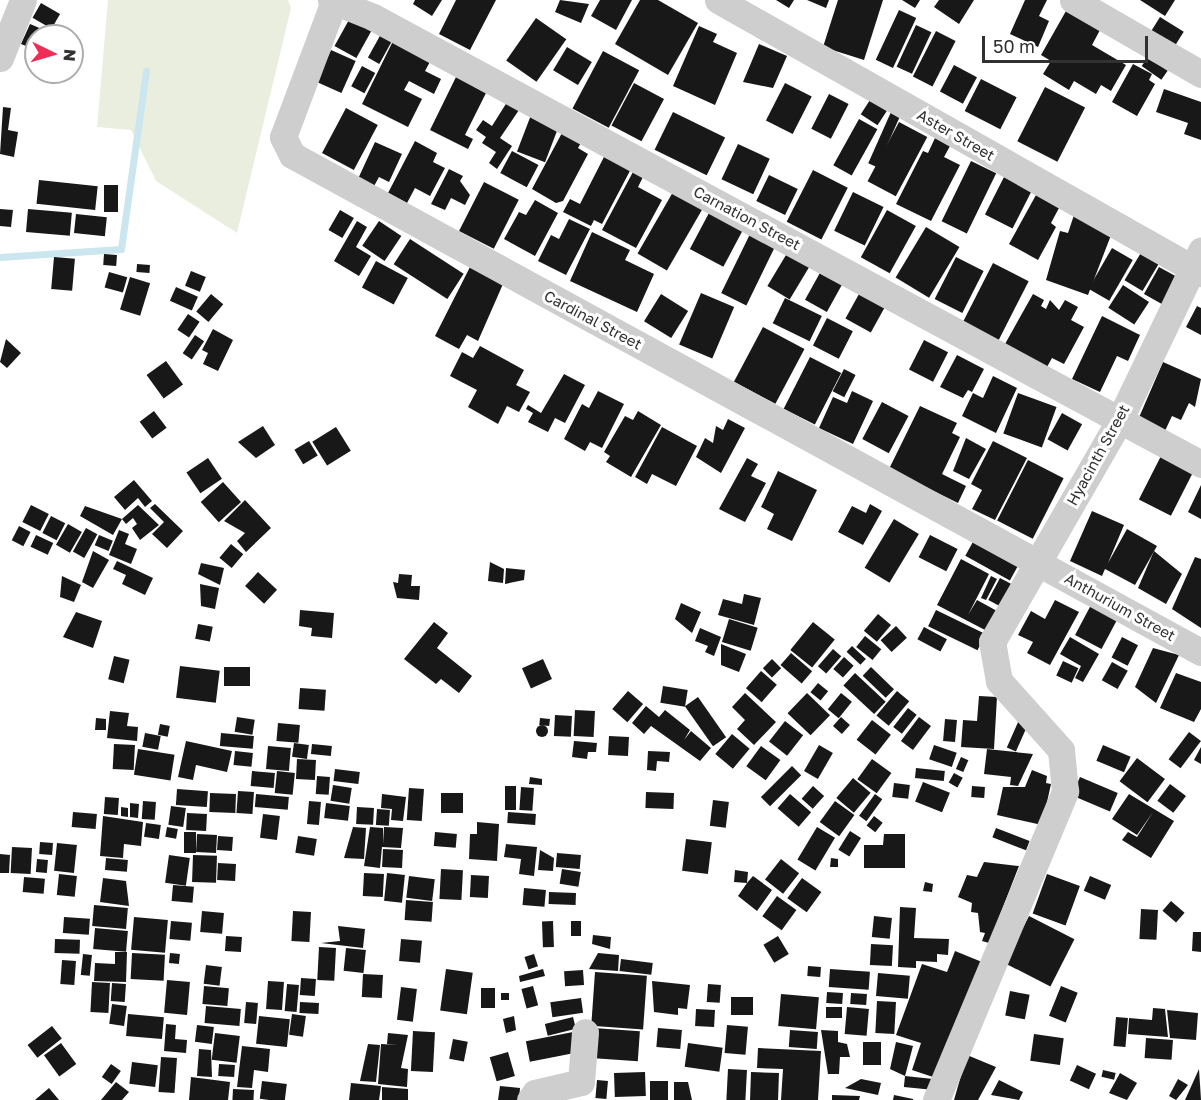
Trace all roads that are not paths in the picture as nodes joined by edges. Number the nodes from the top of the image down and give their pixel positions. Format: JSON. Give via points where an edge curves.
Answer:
{"nodes":[{"id":1,"x":23,"y":0,"type":"edge"},
{"id":2,"x":718,"y":0,"type":"edge"},
{"id":3,"x":1073,"y":0,"type":"edge"},
{"id":4,"x":332,"y":2,"type":"edge"},
{"id":5,"x":379,"y":9,"type":"edge"},
{"id":6,"x":0,"y":58,"type":"edge"},
{"id":7,"x":1201,"y":74,"type":"edge"},
{"id":8,"x":1199,"y":265,"type":"edge"},
{"id":9,"x":1120,"y":419,"type":"junction"},
{"id":10,"x":1201,"y":464,"type":"edge"},
{"id":11,"x":1038,"y":561,"type":"junction"},
{"id":12,"x":1201,"y":652,"type":"edge"},
{"id":13,"x":585,"y":1032,"type":"dead end"},
{"id":14,"x":530,"y":1100,"type":"edge"},
{"id":15,"x":936,"y":1100,"type":"edge"}],
"edges":[{"from":1,"to":6,"type":"street"},
{"from":2,"to":8,"type":"street","name":"Aster Street"},
{"from":3,"to":7,"type":"street"},
{"from":4,"to":5,"type":"street","name":"Carnation Street"},
{"from":4,"to":11,"type":"street","name":"Cardinal Street","via":[[284,137],[291,155]]},
{"from":5,"to":9,"type":"street","name":"Carnation Street"},
{"from":8,"to":9,"type":"street","name":"Hyacinth Street"},
{"from":9,"to":10,"type":"street","name":"Carnation Street"},
{"from":9,"to":11,"type":"street","name":"Hyacinth Street"},
{"from":11,"to":12,"type":"street","name":"Anthurium Street"},
{"from":11,"to":15,"type":"street","name":"Hyacinth Street","via":[[992,642],[991,656],[999,681],[1061,750],[1065,791]]},
{"from":13,"to":14,"type":"street","via":[[581,1082],[535,1094]]}]}
